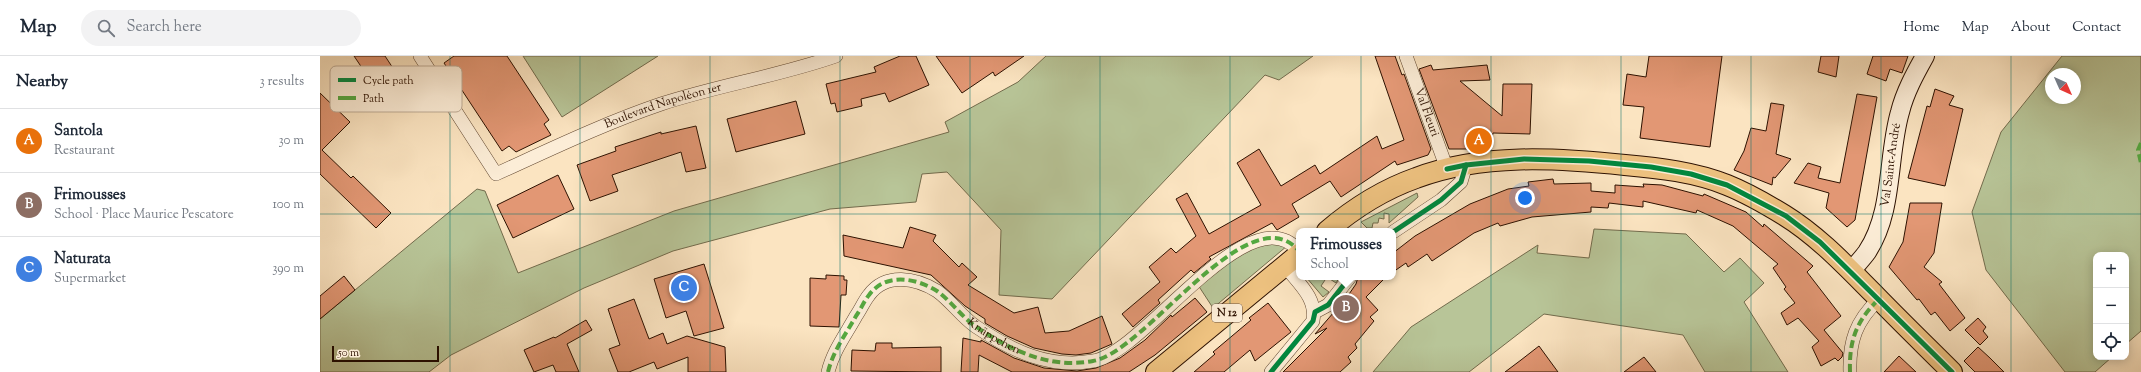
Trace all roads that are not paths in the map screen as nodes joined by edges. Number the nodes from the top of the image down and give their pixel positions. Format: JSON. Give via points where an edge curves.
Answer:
{"nodes":[{"id":1,"x":420,"y":56,"type":"edge"},
{"id":2,"x":836,"y":56,"type":"edge"},
{"id":3,"x":1406,"y":56,"type":"edge"},
{"id":4,"x":1925,"y":56,"type":"edge"},
{"id":5,"x":426,"y":66,"type":"edge"},
{"id":6,"x":456,"y":112,"type":"edge"},
{"id":7,"x":1466,"y":165,"type":"junction"},
{"id":8,"x":1447,"y":169,"type":"junction"},
{"id":9,"x":1331,"y":228,"type":"edge"},
{"id":10,"x":1396,"y":230,"type":"edge"},
{"id":11,"x":1296,"y":248,"type":"edge"},
{"id":12,"x":1292,"y":260,"type":"edge"},
{"id":13,"x":1851,"y":271,"type":"junction"},
{"id":14,"x":1301,"y":280,"type":"edge"},
{"id":15,"x":1348,"y":280,"type":"edge"},
{"id":16,"x":1879,"y":299,"type":"junction"},
{"id":17,"x":1315,"y":312,"type":"junction"},
{"id":18,"x":828,"y":372,"type":"edge"},
{"id":19,"x":1156,"y":372,"type":"edge"},
{"id":20,"x":1271,"y":372,"type":"edge"},
{"id":21,"x":1850,"y":372,"type":"edge"},
{"id":22,"x":1952,"y":372,"type":"edge"}],
"edges":[{"from":1,"to":5,"type":"street","name":"Boulevard Napoléon 1er"},
{"from":2,"to":6,"type":"street","name":"Boulevard Napoléon 1er","via":[[768,77],[662,104],[600,127],[496,174]]},
{"from":3,"to":8,"type":"street","name":"Val Fleuri"},
{"from":4,"to":13,"type":"street","name":"Val Saint-André","via":[[1909,84],[1899,113],[1888,188],[1876,233],[1867,252]]},
{"from":7,"to":8,"type":"main road"},
{"from":7,"to":10,"type":"street","via":[[1461,182],[1441,200]]},
{"from":7,"to":13,"type":"main road","via":[[1546,159],[1633,165],[1691,174],[1727,185],[1786,216],[1820,242]]},
{"from":8,"to":9,"type":"main road","via":[[1417,177],[1364,202]]},
{"from":11,"to":18,"type":"street","name":"Knäppchen","via":[[1293,244],[1271,239],[1253,242],[1232,252],[1209,270],[1146,330],[1122,348],[1096,361],[1067,365],[1032,357],[1001,342],[974,325],[938,292],[916,281],[899,278],[883,284],[870,294],[831,358]]},
{"from":12,"to":19,"type":"main road","number":"N 12"},
{"from":13,"to":16,"type":"main road"},
{"from":14,"to":17,"type":"street"},
{"from":15,"to":17,"type":"street","via":[[1328,305]]},
{"from":16,"to":21,"type":"street","via":[[1862,318],[1852,338]]},
{"from":16,"to":22,"type":"main road"},
{"from":17,"to":20,"type":"street","via":[[1313,321]]}]}
